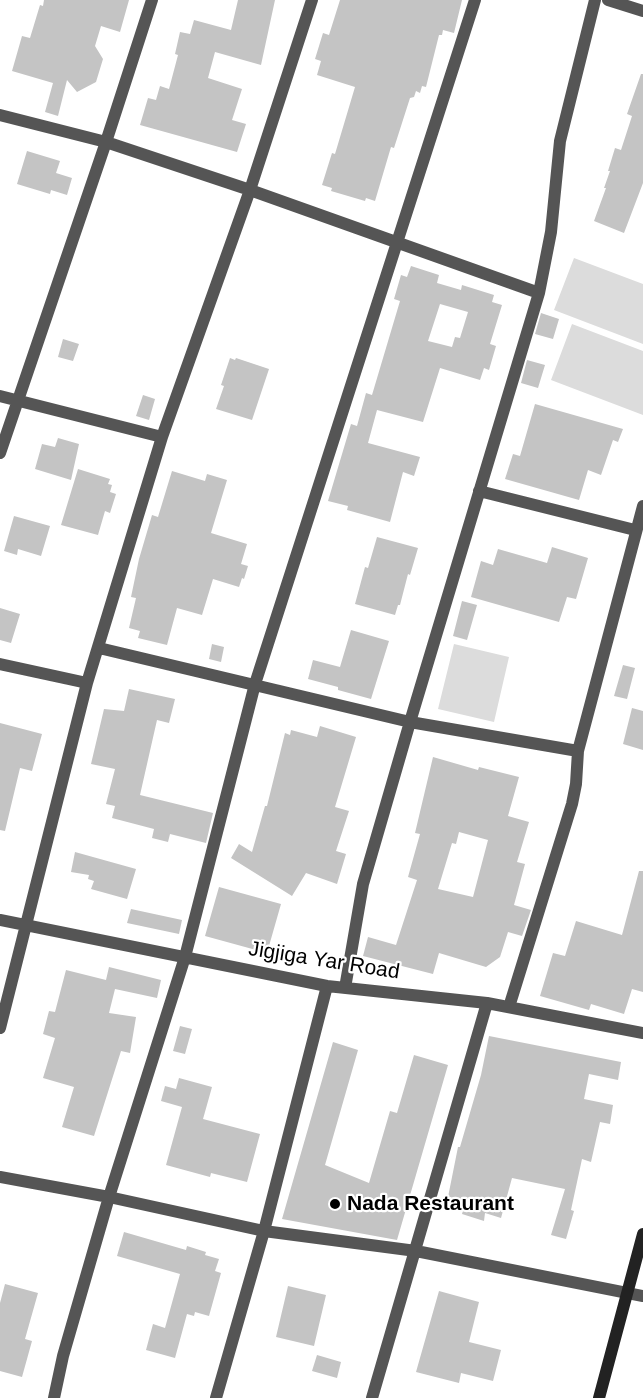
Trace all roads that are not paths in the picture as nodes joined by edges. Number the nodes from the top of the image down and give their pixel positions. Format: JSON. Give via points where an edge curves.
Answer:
{"nodes":[{"id":1,"x":152,"y":0,"type":"edge"},
{"id":2,"x":312,"y":0,"type":"edge"},
{"id":3,"x":475,"y":0,"type":"edge"},
{"id":4,"x":595,"y":0,"type":"edge"},
{"id":5,"x":608,"y":0,"type":"edge"},
{"id":6,"x":637,"y":7,"type":"edge"},
{"id":7,"x":0,"y":115,"type":"edge"},
{"id":8,"x":106,"y":142,"type":"junction"},
{"id":9,"x":250,"y":190,"type":"junction"},
{"id":10,"x":397,"y":242,"type":"junction"},
{"id":11,"x":539,"y":293,"type":"junction"},
{"id":12,"x":0,"y":396,"type":"edge"},
{"id":13,"x":18,"y":400,"type":"junction"},
{"id":14,"x":162,"y":437,"type":"junction"},
{"id":15,"x":0,"y":453,"type":"edge"},
{"id":16,"x":478,"y":491,"type":"junction"},
{"id":17,"x":643,"y":509,"type":"edge"},
{"id":18,"x":635,"y":530,"type":"junction"},
{"id":19,"x":99,"y":648,"type":"junction"},
{"id":20,"x":0,"y":664,"type":"edge"},
{"id":21,"x":87,"y":683,"type":"junction"},
{"id":22,"x":255,"y":684,"type":"junction"},
{"id":23,"x":410,"y":722,"type":"junction"},
{"id":24,"x":578,"y":752,"type":"junction"},
{"id":25,"x":0,"y":920,"type":"edge"},
{"id":26,"x":25,"y":925,"type":"junction"},
{"id":27,"x":185,"y":957,"type":"junction"},
{"id":28,"x":327,"y":986,"type":"junction"},
{"id":29,"x":345,"y":988,"type":"junction"},
{"id":30,"x":487,"y":1004,"type":"junction"},
{"id":31,"x":509,"y":1007,"type":"junction"},
{"id":32,"x":0,"y":1028,"type":"edge"},
{"id":33,"x":643,"y":1033,"type":"edge"},
{"id":34,"x":0,"y":1177,"type":"edge"},
{"id":35,"x":109,"y":1197,"type":"junction"},
{"id":36,"x":264,"y":1231,"type":"junction"},
{"id":37,"x":643,"y":1234,"type":"edge"},
{"id":38,"x":416,"y":1251,"type":"junction"},
{"id":39,"x":628,"y":1293,"type":"junction"},
{"id":40,"x":643,"y":1296,"type":"edge"},
{"id":41,"x":54,"y":1398,"type":"edge"},
{"id":42,"x":216,"y":1398,"type":"edge"},
{"id":43,"x":372,"y":1398,"type":"edge"},
{"id":44,"x":599,"y":1398,"type":"edge"}],
"edges":[{"from":1,"to":8,"type":"street"},
{"from":2,"to":9,"type":"street"},
{"from":3,"to":10,"type":"street"},
{"from":4,"to":11,"type":"street","via":[[560,141],[551,232]]},
{"from":5,"to":6,"type":"street"},
{"from":7,"to":8,"type":"street"},
{"from":8,"to":9,"type":"street"},
{"from":8,"to":13,"type":"street"},
{"from":9,"to":10,"type":"street"},
{"from":9,"to":14,"type":"street"},
{"from":10,"to":11,"type":"street"},
{"from":10,"to":22,"type":"street"},
{"from":11,"to":16,"type":"street"},
{"from":12,"to":13,"type":"street"},
{"from":13,"to":14,"type":"street"},
{"from":13,"to":15,"type":"street"},
{"from":14,"to":19,"type":"street"},
{"from":16,"to":18,"type":"street"},
{"from":16,"to":23,"type":"street"},
{"from":17,"to":18,"type":"street"},
{"from":18,"to":24,"type":"street"},
{"from":19,"to":21,"type":"street"},
{"from":19,"to":22,"type":"street"},
{"from":20,"to":21,"type":"street"},
{"from":21,"to":26,"type":"street"},
{"from":22,"to":23,"type":"street"},
{"from":22,"to":27,"type":"street"},
{"from":23,"to":24,"type":"street"},
{"from":23,"to":29,"type":"street","via":[[363,884]]},
{"from":24,"to":31,"type":"street","via":[[572,804]]},
{"from":25,"to":26,"type":"street","name":"Jigjiga Yar Road"},
{"from":26,"to":27,"type":"street","name":"Jigjiga Yar Road"},
{"from":26,"to":32,"type":"street"},
{"from":27,"to":28,"type":"street","name":"Jigjiga Yar Road"},
{"from":27,"to":35,"type":"street"},
{"from":28,"to":29,"type":"street","name":"Jigjiga Yar Road"},
{"from":28,"to":36,"type":"street"},
{"from":29,"to":30,"type":"street","name":"Jigjiga Yar Road"},
{"from":30,"to":31,"type":"street","name":"Jigjiga Yar Road"},
{"from":30,"to":38,"type":"street"},
{"from":31,"to":33,"type":"street","name":"Jigjiga Yar Road"},
{"from":34,"to":35,"type":"street"},
{"from":35,"to":36,"type":"street"},
{"from":35,"to":41,"type":"street"},
{"from":36,"to":38,"type":"street"},
{"from":36,"to":42,"type":"street"},
{"from":37,"to":39,"type":"street"},
{"from":38,"to":39,"type":"street"},
{"from":38,"to":43,"type":"street"},
{"from":39,"to":40,"type":"street"},
{"from":39,"to":44,"type":"street"}]}
